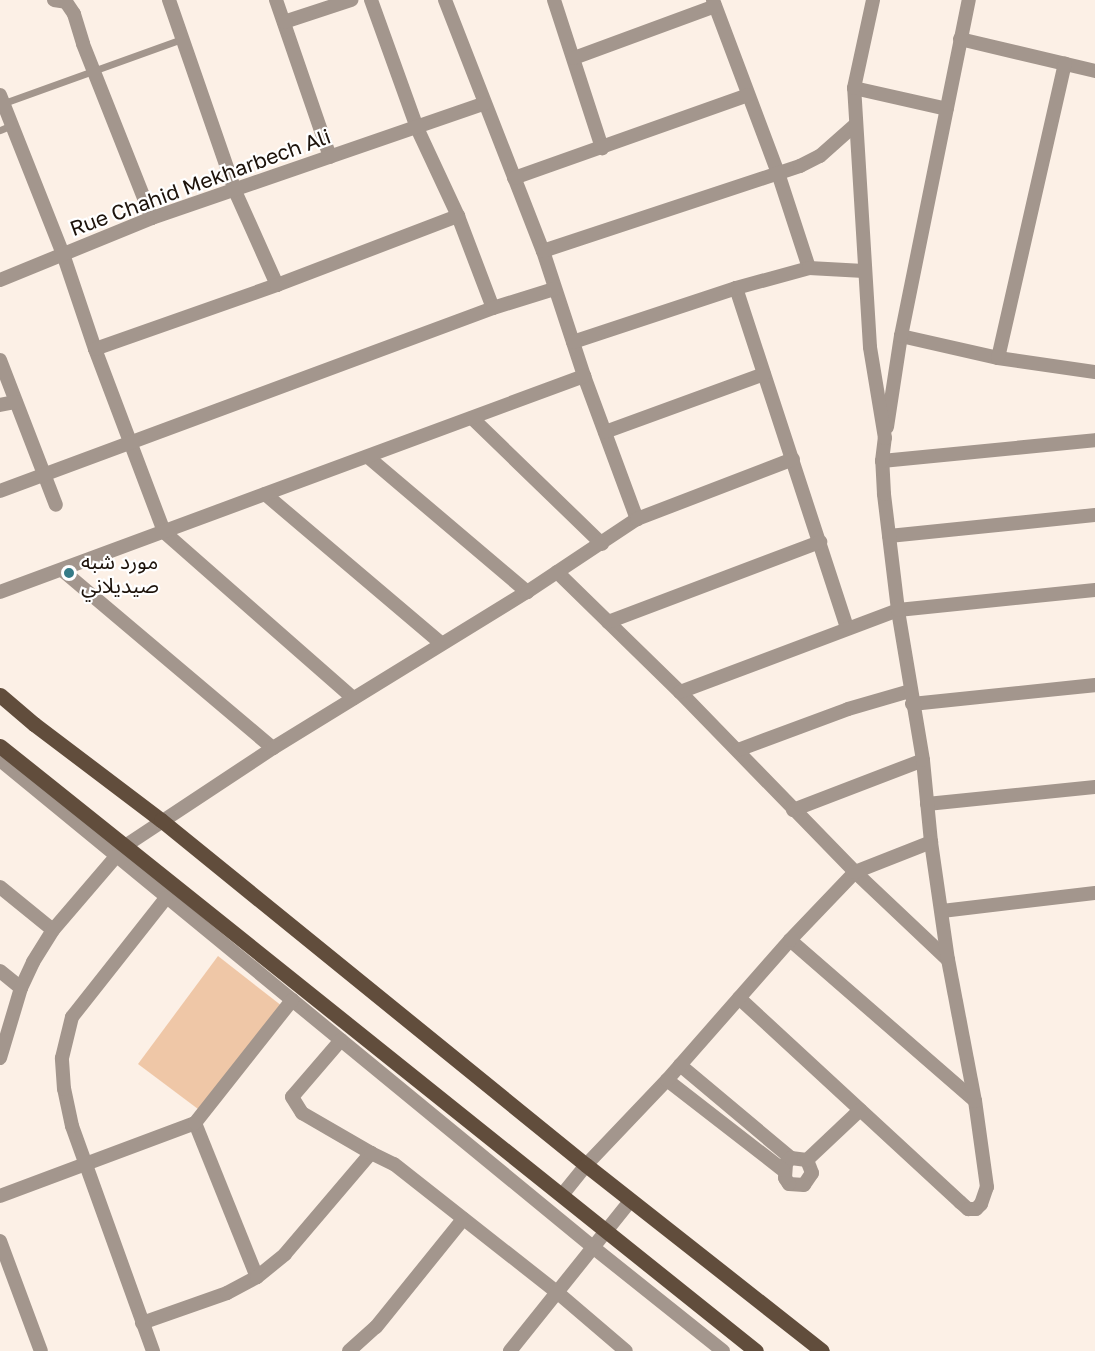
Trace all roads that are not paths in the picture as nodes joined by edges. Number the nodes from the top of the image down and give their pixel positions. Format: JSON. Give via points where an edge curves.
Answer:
{"nodes":[{"id":1,"x":169,"y":0,"type":"edge"},
{"id":2,"x":276,"y":0,"type":"edge"},
{"id":3,"x":351,"y":0,"type":"edge"},
{"id":4,"x":371,"y":0,"type":"edge"},
{"id":5,"x":447,"y":0,"type":"edge"},
{"id":6,"x":554,"y":0,"type":"edge"},
{"id":7,"x":873,"y":0,"type":"edge"},
{"id":8,"x":969,"y":0,"type":"edge"},
{"id":9,"x":63,"y":1,"type":"edge"},
{"id":10,"x":714,"y":3,"type":"edge"},
{"id":11,"x":284,"y":22,"type":"junction"},
{"id":12,"x":182,"y":39,"type":"junction"},
{"id":13,"x":960,"y":39,"type":"junction"},
{"id":14,"x":574,"y":58,"type":"junction"},
{"id":15,"x":1065,"y":64,"type":"junction"},
{"id":16,"x":94,"y":71,"type":"junction"},
{"id":17,"x":1095,"y":71,"type":"edge"},
{"id":18,"x":854,"y":88,"type":"junction"},
{"id":19,"x":748,"y":95,"type":"junction"},
{"id":20,"x":2,"y":99,"type":"edge"},
{"id":21,"x":484,"y":104,"type":"junction"},
{"id":22,"x":947,"y":109,"type":"junction"},
{"id":23,"x":856,"y":124,"type":"junction"},
{"id":24,"x":6,"y":127,"type":"edge"},
{"id":25,"x":417,"y":128,"type":"junction"},
{"id":26,"x":602,"y":148,"type":"junction"},
{"id":27,"x":330,"y":157,"type":"junction"},
{"id":28,"x":778,"y":173,"type":"junction"},
{"id":29,"x":514,"y":178,"type":"junction"},
{"id":30,"x":235,"y":191,"type":"junction"},
{"id":31,"x":458,"y":216,"type":"junction"},
{"id":32,"x":152,"y":218,"type":"junction"},
{"id":33,"x":543,"y":251,"type":"junction"},
{"id":34,"x":63,"y":254,"type":"junction"},
{"id":35,"x":809,"y":268,"type":"junction"},
{"id":36,"x":864,"y":271,"type":"junction"},
{"id":37,"x":0,"y":280,"type":"edge"},
{"id":38,"x":277,"y":285,"type":"junction"},
{"id":39,"x":735,"y":288,"type":"junction"},
{"id":40,"x":554,"y":289,"type":"junction"},
{"id":41,"x":493,"y":308,"type":"junction"},
{"id":42,"x":901,"y":336,"type":"junction"},
{"id":43,"x":573,"y":342,"type":"junction"},
{"id":44,"x":95,"y":349,"type":"junction"},
{"id":45,"x":998,"y":358,"type":"junction"},
{"id":46,"x":0,"y":360,"type":"edge"},
{"id":47,"x":1095,"y":372,"type":"edge"},
{"id":48,"x":764,"y":374,"type":"junction"},
{"id":49,"x":584,"y":376,"type":"junction"},
{"id":50,"x":16,"y":402,"type":"junction"},
{"id":51,"x":0,"y":405,"type":"edge"},
{"id":52,"x":472,"y":418,"type":"junction"},
{"id":53,"x":605,"y":432,"type":"junction"},
{"id":54,"x":885,"y":438,"type":"junction"},
{"id":55,"x":1095,"y":440,"type":"edge"},
{"id":56,"x":132,"y":442,"type":"junction"},
{"id":57,"x":368,"y":457,"type":"junction"},
{"id":58,"x":793,"y":459,"type":"junction"},
{"id":59,"x":882,"y":461,"type":"junction"},
{"id":60,"x":45,"y":475,"type":"junction"},
{"id":61,"x":0,"y":491,"type":"edge"},
{"id":62,"x":265,"y":494,"type":"junction"},
{"id":63,"x":56,"y":505,"type":"dead end"},
{"id":64,"x":1095,"y":515,"type":"edge"},
{"id":65,"x":637,"y":519,"type":"junction"},
{"id":66,"x":164,"y":532,"type":"junction"},
{"id":67,"x":889,"y":536,"type":"junction"},
{"id":68,"x":820,"y":542,"type":"junction"},
{"id":69,"x":602,"y":544,"type":"junction"},
{"id":70,"x":62,"y":570,"type":"junction"},
{"id":71,"x":557,"y":572,"type":"junction"},
{"id":72,"x":1095,"y":590,"type":"edge"},
{"id":73,"x":0,"y":592,"type":"edge"},
{"id":74,"x":527,"y":592,"type":"junction"},
{"id":75,"x":898,"y":610,"type":"junction"},
{"id":76,"x":608,"y":622,"type":"junction"},
{"id":77,"x":847,"y":628,"type":"junction"},
{"id":78,"x":441,"y":643,"type":"junction"},
{"id":79,"x":1095,"y":685,"type":"edge"},
{"id":80,"x":680,"y":692,"type":"junction"},
{"id":81,"x":0,"y":694,"type":"edge"},
{"id":82,"x":354,"y":698,"type":"junction"},
{"id":83,"x":911,"y":698,"type":"junction"},
{"id":84,"x":0,"y":746,"type":"edge"},
{"id":85,"x":273,"y":748,"type":"junction"},
{"id":86,"x":738,"y":750,"type":"junction"},
{"id":87,"x":0,"y":760,"type":"edge"},
{"id":88,"x":923,"y":760,"type":"junction"},
{"id":89,"x":1095,"y":787,"type":"edge"},
{"id":90,"x":927,"y":804,"type":"junction"},
{"id":91,"x":793,"y":810,"type":"junction"},
{"id":92,"x":161,"y":820,"type":"junction"},
{"id":93,"x":931,"y":843,"type":"junction"},
{"id":94,"x":122,"y":851,"type":"junction"},
{"id":95,"x":855,"y":872,"type":"junction"},
{"id":96,"x":0,"y":887,"type":"edge"},
{"id":97,"x":1095,"y":893,"type":"edge"},
{"id":98,"x":166,"y":898,"type":"junction"},
{"id":99,"x":942,"y":911,"type":"junction"},
{"id":100,"x":53,"y":930,"type":"junction"},
{"id":101,"x":790,"y":940,"type":"junction"},
{"id":102,"x":948,"y":960,"type":"junction"},
{"id":103,"x":0,"y":971,"type":"edge"},
{"id":104,"x":21,"y":988,"type":"junction"},
{"id":105,"x":739,"y":998,"type":"junction"},
{"id":106,"x":292,"y":1000,"type":"junction"},
{"id":107,"x":341,"y":1040,"type":"junction"},
{"id":108,"x":0,"y":1055,"type":"edge"},
{"id":109,"x":680,"y":1065,"type":"junction"},
{"id":110,"x":668,"y":1080,"type":"junction"},
{"id":111,"x":975,"y":1101,"type":"junction"},
{"id":112,"x":860,"y":1110,"type":"junction"},
{"id":113,"x":195,"y":1123,"type":"junction"},
{"id":114,"x":371,"y":1152,"type":"junction"},
{"id":115,"x":791,"y":1158,"type":"junction"},
{"id":116,"x":807,"y":1160,"type":"junction"},
{"id":117,"x":85,"y":1164,"type":"junction"},
{"id":118,"x":586,"y":1165,"type":"junction"},
{"id":119,"x":783,"y":1170,"type":"junction"},
{"id":120,"x":562,"y":1195,"type":"junction"},
{"id":121,"x":0,"y":1196,"type":"edge"},
{"id":122,"x":631,"y":1200,"type":"junction"},
{"id":123,"x":463,"y":1219,"type":"junction"},
{"id":124,"x":607,"y":1231,"type":"junction"},
{"id":125,"x":0,"y":1241,"type":"edge"},
{"id":126,"x":594,"y":1248,"type":"junction"},
{"id":127,"x":257,"y":1277,"type":"junction"},
{"id":128,"x":558,"y":1293,"type":"junction"},
{"id":129,"x":142,"y":1323,"type":"junction"},
{"id":130,"x":41,"y":1351,"type":"edge"},
{"id":131,"x":153,"y":1351,"type":"edge"},
{"id":132,"x":349,"y":1351,"type":"edge"},
{"id":133,"x":510,"y":1351,"type":"edge"},
{"id":134,"x":626,"y":1351,"type":"edge"},
{"id":135,"x":723,"y":1351,"type":"edge"},
{"id":136,"x":756,"y":1351,"type":"edge"},
{"id":137,"x":822,"y":1351,"type":"edge"}],
"edges":[{"from":1,"to":12,"type":"street"},
{"from":2,"to":11,"type":"street"},
{"from":3,"to":11,"type":"street"},
{"from":4,"to":25,"type":"street"},
{"from":5,"to":21,"type":"street"},
{"from":6,"to":14,"type":"street"},
{"from":7,"to":18,"type":"street"},
{"from":8,"to":13,"type":"street"},
{"from":9,"to":16,"type":"street","via":[[74,14]]},
{"from":10,"to":14,"type":"street"},
{"from":10,"to":19,"type":"street"},
{"from":11,"to":27,"type":"street"},
{"from":12,"to":16,"type":"lane"},
{"from":12,"to":30,"type":"street"},
{"from":13,"to":15,"type":"street"},
{"from":13,"to":22,"type":"street"},
{"from":14,"to":26,"type":"street"},
{"from":15,"to":17,"type":"street"},
{"from":15,"to":45,"type":"street"},
{"from":16,"to":20,"type":"lane"},
{"from":16,"to":32,"type":"street"},
{"from":18,"to":22,"type":"street"},
{"from":18,"to":23,"type":"street"},
{"from":19,"to":26,"type":"street"},
{"from":19,"to":28,"type":"street"},
{"from":20,"to":24,"type":"street"},
{"from":21,"to":25,"type":"street","name":"Rue Chahid Mekharbech Ali"},
{"from":21,"to":29,"type":"street"},
{"from":22,"to":42,"type":"street"},
{"from":23,"to":28,"type":"street","via":[[820,156]]},
{"from":23,"to":36,"type":"street"},
{"from":24,"to":34,"type":"street"},
{"from":25,"to":27,"type":"street","name":"Rue Chahid Mekharbech Ali"},
{"from":25,"to":31,"type":"street"},
{"from":26,"to":29,"type":"street"},
{"from":27,"to":30,"type":"street","name":"Rue Chahid Mekharbech Ali"},
{"from":28,"to":33,"type":"street"},
{"from":28,"to":35,"type":"street"},
{"from":29,"to":33,"type":"street"},
{"from":30,"to":32,"type":"street","name":"Rue Chahid Mekharbech Ali"},
{"from":30,"to":38,"type":"street"},
{"from":31,"to":38,"type":"street"},
{"from":31,"to":41,"type":"street"},
{"from":32,"to":34,"type":"street","name":"Rue Chahid Mekharbech Ali"},
{"from":33,"to":40,"type":"street"},
{"from":34,"to":37,"type":"street","name":"Rue Chahid Mekharbech Ali"},
{"from":34,"to":44,"type":"street"},
{"from":35,"to":36,"type":"street"},
{"from":35,"to":39,"type":"street"},
{"from":36,"to":54,"type":"street","via":[[870,347]]},
{"from":38,"to":44,"type":"street"},
{"from":39,"to":43,"type":"street"},
{"from":39,"to":48,"type":"street"},
{"from":40,"to":41,"type":"street"},
{"from":40,"to":43,"type":"street"},
{"from":41,"to":56,"type":"street"},
{"from":42,"to":45,"type":"street"},
{"from":42,"to":54,"type":"street"},
{"from":43,"to":49,"type":"street"},
{"from":44,"to":56,"type":"street"},
{"from":45,"to":47,"type":"street"},
{"from":46,"to":50,"type":"street"},
{"from":48,"to":53,"type":"street"},
{"from":48,"to":58,"type":"street"},
{"from":49,"to":52,"type":"street"},
{"from":49,"to":53,"type":"street"},
{"from":50,"to":51,"type":"street"},
{"from":50,"to":60,"type":"street"},
{"from":52,"to":57,"type":"street"},
{"from":52,"to":69,"type":"street"},
{"from":53,"to":65,"type":"street"},
{"from":54,"to":59,"type":"street"},
{"from":55,"to":59,"type":"street"},
{"from":56,"to":60,"type":"street"},
{"from":56,"to":66,"type":"street"},
{"from":57,"to":62,"type":"street"},
{"from":57,"to":74,"type":"street"},
{"from":58,"to":65,"type":"street"},
{"from":58,"to":68,"type":"street"},
{"from":59,"to":67,"type":"street"},
{"from":60,"to":61,"type":"street"},
{"from":60,"to":63,"type":"street"},
{"from":62,"to":66,"type":"street"},
{"from":62,"to":78,"type":"street"},
{"from":64,"to":67,"type":"street"},
{"from":65,"to":69,"type":"street"},
{"from":66,"to":70,"type":"street"},
{"from":66,"to":82,"type":"street"},
{"from":67,"to":75,"type":"street"},
{"from":68,"to":76,"type":"street"},
{"from":68,"to":77,"type":"street"},
{"from":69,"to":71,"type":"street"},
{"from":70,"to":73,"type":"street"},
{"from":70,"to":85,"type":"street"},
{"from":71,"to":74,"type":"street"},
{"from":71,"to":76,"type":"street"},
{"from":72,"to":75,"type":"street"},
{"from":74,"to":78,"type":"street"},
{"from":75,"to":77,"type":"street"},
{"from":75,"to":83,"type":"street"},
{"from":76,"to":80,"type":"street"},
{"from":77,"to":80,"type":"street"},
{"from":78,"to":82,"type":"street"},
{"from":79,"to":83,"type":"street"},
{"from":80,"to":86,"type":"street"},
{"from":81,"to":92,"type":"main road"},
{"from":82,"to":85,"type":"street"},
{"from":83,"to":86,"type":"street","via":[[848,709]]},
{"from":83,"to":88,"type":"street"},
{"from":84,"to":94,"type":"main road"},
{"from":85,"to":92,"type":"street"},
{"from":86,"to":91,"type":"street"},
{"from":87,"to":94,"type":"street"},
{"from":88,"to":90,"type":"street"},
{"from":88,"to":91,"type":"street"},
{"from":89,"to":90,"type":"street"},
{"from":90,"to":93,"type":"street"},
{"from":91,"to":95,"type":"street"},
{"from":92,"to":94,"type":"street"},
{"from":92,"to":118,"type":"main road"},
{"from":93,"to":95,"type":"street"},
{"from":93,"to":99,"type":"street"},
{"from":94,"to":98,"type":"street"},
{"from":94,"to":100,"type":"street"},
{"from":94,"to":120,"type":"main road"},
{"from":95,"to":101,"type":"street"},
{"from":95,"to":102,"type":"street"},
{"from":96,"to":100,"type":"street"},
{"from":97,"to":99,"type":"street"},
{"from":98,"to":106,"type":"street"},
{"from":98,"to":117,"type":"street","via":[[72,1017],[62,1058],[64,1089]]},
{"from":99,"to":102,"type":"street"},
{"from":100,"to":104,"type":"street"},
{"from":101,"to":105,"type":"street"},
{"from":101,"to":111,"type":"street"},
{"from":102,"to":111,"type":"street"},
{"from":103,"to":104,"type":"street"},
{"from":104,"to":108,"type":"street"},
{"from":105,"to":109,"type":"street"},
{"from":105,"to":112,"type":"street"},
{"from":106,"to":107,"type":"street"},
{"from":106,"to":113,"type":"street"},
{"from":107,"to":114,"type":"street","via":[[292,1097],[302,1113]]},
{"from":107,"to":126,"type":"street"},
{"from":109,"to":110,"type":"street"},
{"from":109,"to":115,"type":"street"},
{"from":110,"to":118,"type":"street"},
{"from":110,"to":119,"type":"street"},
{"from":111,"to":112,"type":"street","via":[[987,1187],[976,1209],[968,1209]]},
{"from":112,"to":116,"type":"street"},
{"from":113,"to":117,"type":"street"},
{"from":113,"to":127,"type":"street"},
{"from":114,"to":123,"type":"street","via":[[394,1164]]},
{"from":114,"to":127,"type":"street","via":[[285,1254]]},
{"from":115,"to":116,"type":"street"},
{"from":115,"to":119,"type":"street"},
{"from":116,"to":119,"type":"street","via":[[812,1173],[804,1185],[789,1184]]},
{"from":117,"to":121,"type":"street"},
{"from":117,"to":129,"type":"street"},
{"from":118,"to":120,"type":"street"},
{"from":118,"to":122,"type":"main road"},
{"from":120,"to":124,"type":"main road"},
{"from":122,"to":124,"type":"street"},
{"from":122,"to":137,"type":"main road"},
{"from":123,"to":128,"type":"street"},
{"from":123,"to":132,"type":"street","via":[[376,1327]]},
{"from":124,"to":126,"type":"street"},
{"from":124,"to":136,"type":"main road"},
{"from":125,"to":130,"type":"street"},
{"from":126,"to":128,"type":"street"},
{"from":126,"to":135,"type":"street"},
{"from":127,"to":129,"type":"street","via":[[227,1293]]},
{"from":128,"to":133,"type":"street"},
{"from":128,"to":134,"type":"street"},
{"from":129,"to":131,"type":"street"}]}
